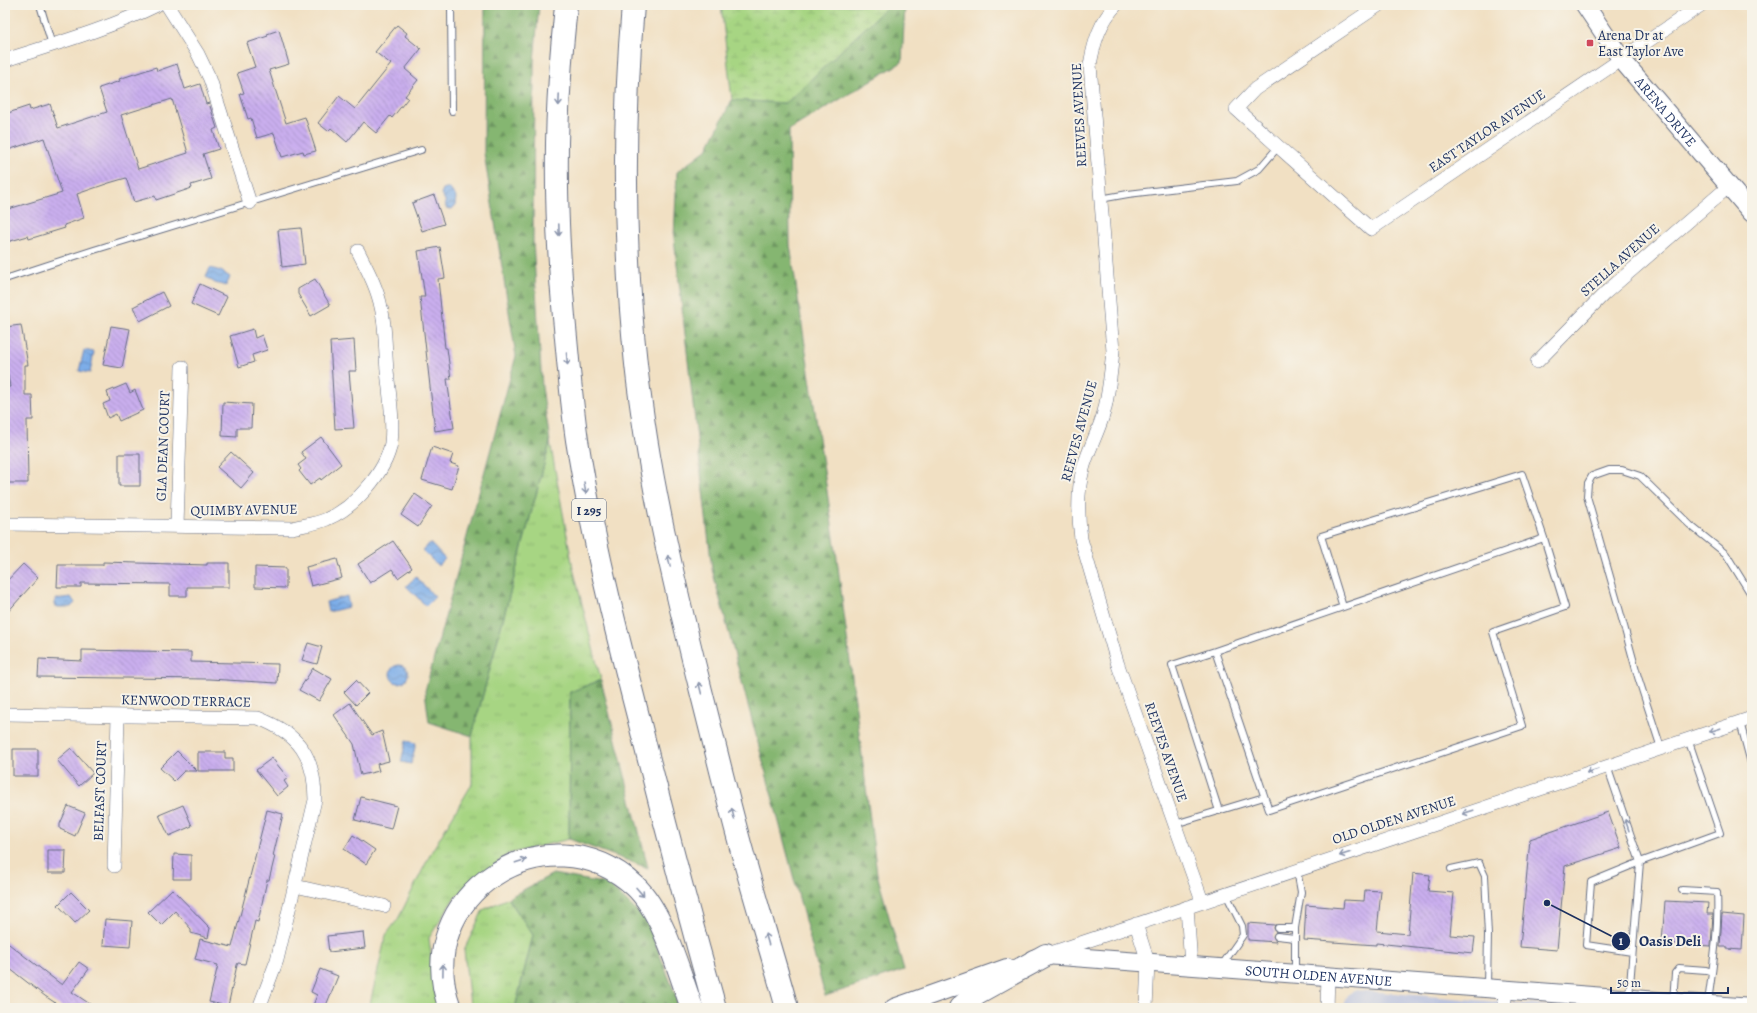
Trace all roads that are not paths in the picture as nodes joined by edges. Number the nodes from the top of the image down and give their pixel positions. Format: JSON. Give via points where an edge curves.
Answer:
{"nodes":[{"id":1,"x":40,"y":5,"type":"edge"},
{"id":2,"x":157,"y":5,"type":"edge"},
{"id":3,"x":166,"y":5,"type":"edge"},
{"id":4,"x":452,"y":5,"type":"edge"},
{"id":5,"x":561,"y":5,"type":"edge"},
{"id":6,"x":566,"y":5,"type":"edge"},
{"id":7,"x":633,"y":5,"type":"edge"},
{"id":8,"x":1116,"y":5,"type":"edge"},
{"id":9,"x":1379,"y":5,"type":"edge"},
{"id":10,"x":1585,"y":5,"type":"edge"},
{"id":11,"x":1700,"y":5,"type":"edge"},
{"id":12,"x":52,"y":46,"type":"junction"},
{"id":13,"x":5,"y":60,"type":"edge"},
{"id":14,"x":1622,"y":60,"type":"junction"},
{"id":15,"x":560,"y":78,"type":"junction"},
{"id":16,"x":452,"y":111,"type":"dead end"},
{"id":17,"x":1278,"y":146,"type":"junction"},
{"id":18,"x":421,"y":150,"type":"dead end"},
{"id":19,"x":1728,"y":187,"type":"junction"},
{"id":20,"x":1100,"y":199,"type":"junction"},
{"id":21,"x":250,"y":203,"type":"junction"},
{"id":22,"x":1752,"y":214,"type":"edge"},
{"id":23,"x":358,"y":251,"type":"dead end"},
{"id":24,"x":5,"y":279,"type":"edge"},
{"id":25,"x":1537,"y":362,"type":"dead end"},
{"id":26,"x":182,"y":367,"type":"dead end"},
{"id":27,"x":5,"y":524,"type":"edge"},
{"id":28,"x":176,"y":526,"type":"junction"},
{"id":29,"x":1544,"y":538,"type":"junction"},
{"id":30,"x":1752,"y":596,"type":"edge"},
{"id":31,"x":1343,"y":606,"type":"junction"},
{"id":32,"x":1215,"y":651,"type":"junction"},
{"id":33,"x":5,"y":714,"type":"edge"},
{"id":34,"x":118,"y":716,"type":"junction"},
{"id":35,"x":1746,"y":720,"type":"edge"},
{"id":36,"x":1688,"y":739,"type":"junction"},
{"id":37,"x":1661,"y":748,"type":"junction"},
{"id":38,"x":1607,"y":766,"type":"junction"},
{"id":39,"x":1752,"y":767,"type":"edge"},
{"id":40,"x":1264,"y":797,"type":"junction"},
{"id":41,"x":1219,"y":811,"type":"junction"},
{"id":42,"x":1175,"y":824,"type":"junction"},
{"id":43,"x":1640,"y":862,"type":"junction"},
{"id":44,"x":114,"y":866,"type":"dead end"},
{"id":45,"x":1451,"y":869,"type":"dead end"},
{"id":46,"x":1296,"y":870,"type":"junction"},
{"id":47,"x":295,"y":886,"type":"junction"},
{"id":48,"x":1682,"y":890,"type":"dead end"},
{"id":49,"x":1226,"y":893,"type":"junction"},
{"id":50,"x":1202,"y":901,"type":"junction"},
{"id":51,"x":384,"y":906,"type":"dead end"},
{"id":52,"x":1187,"y":906,"type":"junction"},
{"id":53,"x":1136,"y":924,"type":"junction"},
{"id":54,"x":1278,"y":928,"type":"dead end"},
{"id":55,"x":1295,"y":928,"type":"junction"},
{"id":56,"x":1276,"y":936,"type":"dead end"},
{"id":57,"x":1295,"y":938,"type":"junction"},
{"id":58,"x":1632,"y":952,"type":"junction"},
{"id":59,"x":1046,"y":955,"type":"junction"},
{"id":60,"x":1148,"y":962,"type":"junction"},
{"id":61,"x":1191,"y":966,"type":"junction"},
{"id":62,"x":1220,"y":968,"type":"junction"},
{"id":63,"x":1712,"y":972,"type":"junction"},
{"id":64,"x":1295,"y":973,"type":"junction"},
{"id":65,"x":1328,"y":976,"type":"junction"},
{"id":66,"x":1487,"y":987,"type":"junction"},
{"id":67,"x":1506,"y":989,"type":"junction"},
{"id":68,"x":1628,"y":998,"type":"junction"},
{"id":69,"x":1679,"y":1004,"type":"edge"},
{"id":70,"x":1707,"y":1004,"type":"junction"},
{"id":71,"x":714,"y":1005,"type":"edge"},
{"id":72,"x":692,"y":1006,"type":"edge"},
{"id":73,"x":259,"y":1008,"type":"edge"},
{"id":74,"x":450,"y":1008,"type":"edge"},
{"id":75,"x":787,"y":1008,"type":"edge"},
{"id":76,"x":894,"y":1008,"type":"edge"},
{"id":77,"x":960,"y":1008,"type":"edge"},
{"id":78,"x":1146,"y":1008,"type":"edge"},
{"id":79,"x":1327,"y":1008,"type":"edge"},
{"id":80,"x":1504,"y":1008,"type":"edge"},
{"id":81,"x":1752,"y":1008,"type":"edge"}],
"edges":[{"from":1,"to":12,"type":"lane"},
{"from":2,"to":12,"type":"street"},
{"from":3,"to":21,"type":"street","via":[[198,54],[210,79]]},
{"from":4,"to":16,"type":"lane"},
{"from":5,"to":15,"type":"highway"},
{"from":6,"to":15,"type":"highway","number":"I 295"},
{"from":75,"to":7,"type":"highway","one_way":true,"via":[[742,852],[673,581],[644,428],[630,303],[626,209],[625,147]]},
{"from":8,"to":20,"type":"street","name":"REEVES AVENUE","via":[[1101,25],[1090,65]]},
{"from":9,"to":17,"type":"street","via":[[1255,89],[1236,109]]},
{"from":10,"to":14,"type":"main road","name":"ARENA DRIVE"},
{"from":11,"to":14,"type":"street","name":"EAST TAYLOR AVENUE"},
{"from":12,"to":13,"type":"street"},
{"from":14,"to":17,"type":"street","name":"EAST TAYLOR AVENUE","via":[[1371,229]]},
{"from":14,"to":19,"type":"main road","name":"ARENA DRIVE"},
{"from":15,"to":71,"type":"highway","number":"I 295","one_way":true,"via":[[557,146],[560,276],[568,373],[587,502],[613,620]]},
{"from":17,"to":20,"type":"lane","via":[[1259,169],[1237,181]]},
{"from":18,"to":21,"type":"lane"},
{"from":19,"to":22,"type":"main road","name":"ARENA DRIVE"},
{"from":19,"to":25,"type":"street","name":"STELLA AVENUE","via":[[1604,294]]},
{"from":20,"to":42,"type":"street","name":"REEVES AVENUE","via":[[1113,351],[1104,413],[1083,470],[1079,495],[1079,524],[1081,539],[1118,665]]},
{"from":21,"to":24,"type":"lane"},
{"from":23,"to":28,"type":"street","name":"QUIMBY AVENUE","via":[[373,281],[381,308],[391,418],[391,442],[386,458],[374,479],[360,496],[343,510],[311,524],[292,528]]},
{"from":26,"to":28,"type":"street","name":"GLA DEAN COURT"},
{"from":27,"to":28,"type":"street","name":"QUIMBY AVENUE"},
{"from":29,"to":31,"type":"lane"},
{"from":29,"to":31,"type":"lane","via":[[1522,474],[1321,536]]},
{"from":29,"to":40,"type":"lane","via":[[1565,607],[1493,632],[1522,726],[1269,810]]},
{"from":30,"to":37,"type":"lane","via":[[1726,554],[1690,525],[1640,476],[1622,470],[1610,470],[1592,476],[1588,483],[1587,496],[1638,677]]},
{"from":31,"to":32,"type":"lane"},
{"from":32,"to":40,"type":"lane"},
{"from":32,"to":41,"type":"lane","via":[[1172,665]]},
{"from":33,"to":34,"type":"street","name":"KENWOOD TERRACE"},
{"from":34,"to":44,"type":"street","name":"BELFAST COURT"},
{"from":34,"to":47,"type":"street","name":"KENWOOD TERRACE","via":[[258,718],[277,725],[292,736],[306,755],[315,781],[315,800]]},
{"from":35,"to":36,"type":"street","name":"OLD OLDEN AVENUE","one_way":true},
{"from":35,"to":39,"type":"lane"},
{"from":36,"to":37,"type":"street","name":"OLD OLDEN AVENUE"},
{"from":36,"to":43,"type":"lane","via":[[1720,833]]},
{"from":37,"to":38,"type":"street","name":"OLD OLDEN AVENUE"},
{"from":43,"to":38,"type":"lane","one_way":true},
{"from":38,"to":46,"type":"street","name":"OLD OLDEN AVENUE","one_way":true},
{"from":40,"to":41,"type":"lane"},
{"from":41,"to":42,"type":"lane"},
{"from":42,"to":50,"type":"street","name":"REEVES AVENUE"},
{"from":43,"to":58,"type":"lane"},
{"from":43,"to":58,"type":"lane","via":[[1591,882],[1586,945]]},
{"from":45,"to":66,"type":"lane","via":[[1479,863],[1485,876]]},
{"from":46,"to":49,"type":"street","name":"OLD OLDEN AVENUE"},
{"from":46,"to":55,"type":"lane","via":[[1301,892]]},
{"from":47,"to":51,"type":"street"},
{"from":47,"to":73,"type":"street","name":"KENWOOD TERRACE","via":[[277,960]]},
{"from":48,"to":63,"type":"lane","via":[[1716,892],[1718,908]]},
{"from":49,"to":50,"type":"street","name":"OLD OLDEN AVENUE"},
{"from":49,"to":62,"type":"lane","via":[[1245,926],[1245,935]]},
{"from":50,"to":52,"type":"street","name":"OLD OLDEN AVENUE"},
{"from":52,"to":53,"type":"street","name":"OLD OLDEN AVENUE"},
{"from":52,"to":61,"type":"street"},
{"from":53,"to":59,"type":"street","name":"OLD OLDEN AVENUE"},
{"from":53,"to":60,"type":"street"},
{"from":54,"to":55,"type":"lane"},
{"from":55,"to":57,"type":"lane"},
{"from":56,"to":57,"type":"lane"},
{"from":57,"to":64,"type":"lane"},
{"from":58,"to":68,"type":"lane"},
{"from":59,"to":60,"type":"main road","name":"SOUTH OLDEN AVENUE"},
{"from":59,"to":76,"type":"main road","name":"SOUTH OLDEN AVENUE"},
{"from":59,"to":77,"type":"highway","via":[[976,993]]},
{"from":60,"to":61,"type":"main road","name":"SOUTH OLDEN AVENUE"},
{"from":60,"to":78,"type":"street"},
{"from":61,"to":62,"type":"main road","name":"SOUTH OLDEN AVENUE"},
{"from":62,"to":64,"type":"main road","name":"SOUTH OLDEN AVENUE"},
{"from":63,"to":69,"type":"lane","via":[[1679,968],[1675,974]]},
{"from":63,"to":70,"type":"lane"},
{"from":64,"to":65,"type":"main road","name":"SOUTH OLDEN AVENUE"},
{"from":65,"to":66,"type":"main road","name":"SOUTH OLDEN AVENUE"},
{"from":65,"to":79,"type":"street"},
{"from":66,"to":67,"type":"main road","name":"SOUTH OLDEN AVENUE"},
{"from":67,"to":68,"type":"main road","name":"SOUTH OLDEN AVENUE"},
{"from":67,"to":80,"type":"street"},
{"from":68,"to":69,"type":"main road","name":"SOUTH OLDEN AVENUE"},
{"from":69,"to":70,"type":"main road","name":"SOUTH OLDEN AVENUE"},
{"from":70,"to":81,"type":"main road","name":"SOUTH OLDEN AVENUE"},
{"from":74,"to":72,"type":"highway","one_way":true,"via":[[443,976],[443,954],[448,933],[468,897],[500,870],[537,857],[559,855],[600,864],[618,873],[644,896],[659,919]]}]}
